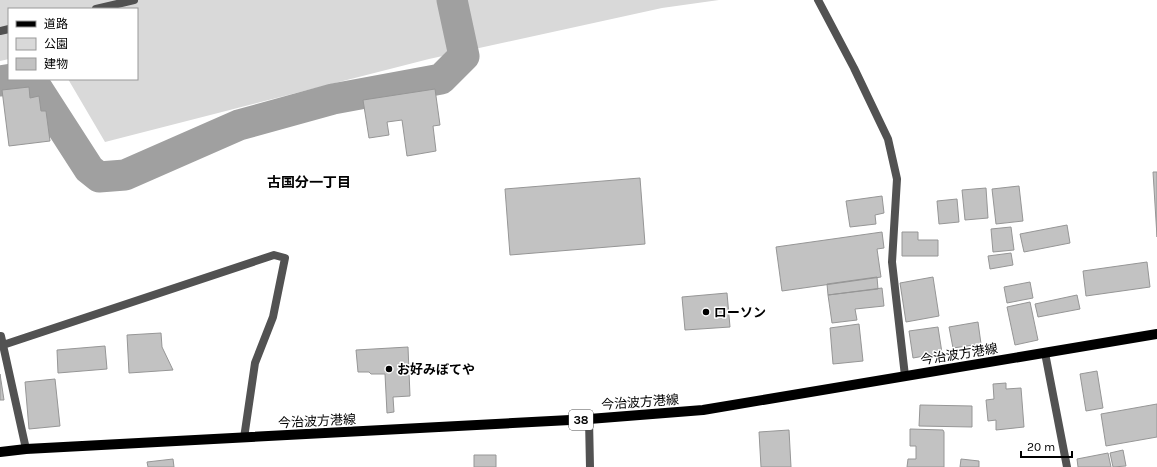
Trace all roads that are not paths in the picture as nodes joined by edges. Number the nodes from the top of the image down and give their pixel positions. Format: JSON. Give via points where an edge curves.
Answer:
{"nodes":[{"id":1,"x":134,"y":0,"type":"edge"},
{"id":2,"x":818,"y":0,"type":"edge"},
{"id":3,"x":100,"y":8,"type":"edge"},
{"id":4,"x":0,"y":334,"type":"edge"},
{"id":5,"x":1157,"y":334,"type":"edge"},
{"id":6,"x":3,"y":345,"type":"junction"},
{"id":7,"x":1045,"y":352,"type":"junction"},
{"id":8,"x":905,"y":376,"type":"junction"},
{"id":9,"x":589,"y":419,"type":"junction"},
{"id":10,"x":244,"y":438,"type":"junction"},
{"id":11,"x":26,"y":449,"type":"junction"},
{"id":12,"x":0,"y":452,"type":"edge"},
{"id":13,"x":590,"y":467,"type":"edge"},
{"id":14,"x":1067,"y":467,"type":"edge"}],
"edges":[{"from":1,"to":3,"type":"street"},
{"from":2,"to":8,"type":"street","via":[[888,139],[897,179],[892,262]]},
{"from":4,"to":6,"type":"street"},
{"from":5,"to":7,"type":"main road","name":"今治波方港線","number":"38"},
{"from":6,"to":10,"type":"street","via":[[274,255],[285,258],[273,317],[254,363]]},
{"from":6,"to":11,"type":"street"},
{"from":7,"to":8,"type":"main road","name":"今治波方港線","number":"38"},
{"from":7,"to":14,"type":"street"},
{"from":8,"to":9,"type":"main road","name":"今治波方港線","number":"38","via":[[703,410]]},
{"from":9,"to":10,"type":"main road","name":"今治波方港線","number":"38"},
{"from":9,"to":13,"type":"street"},
{"from":10,"to":11,"type":"main road","name":"今治波方港線","number":"38"},
{"from":11,"to":12,"type":"main road","name":"今治波方港線","number":"38"}]}
